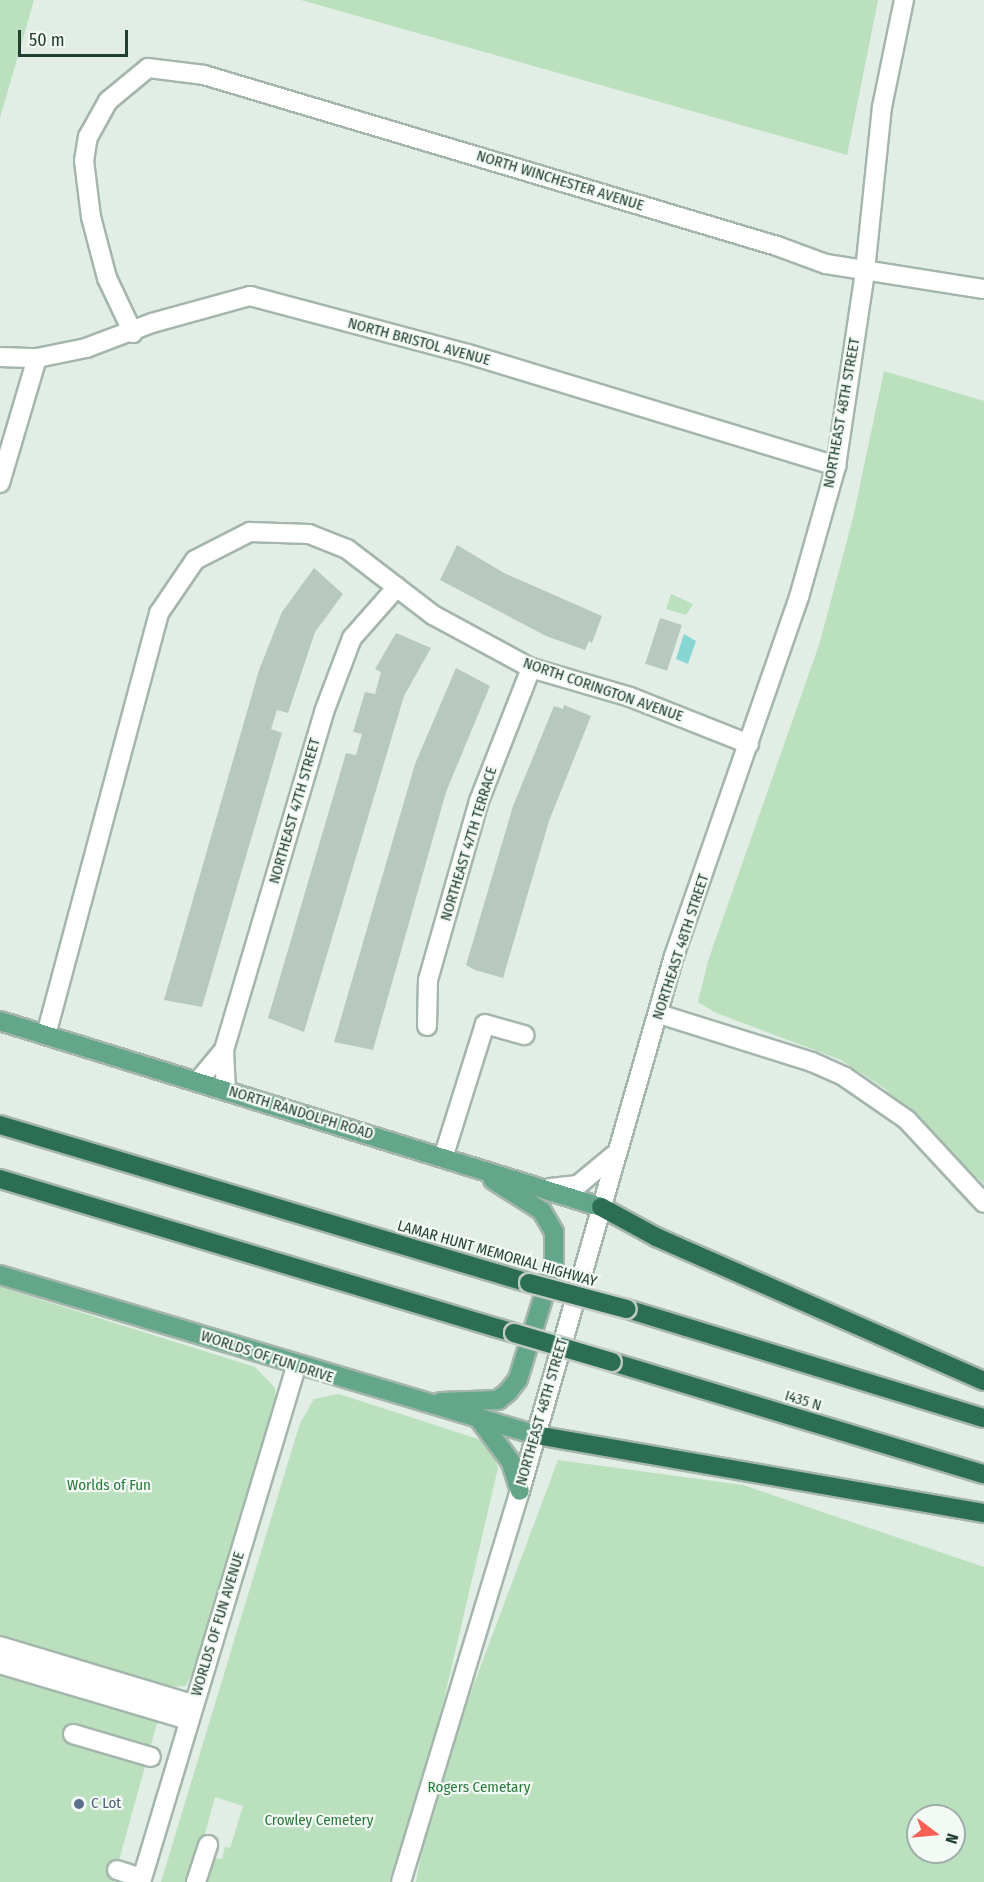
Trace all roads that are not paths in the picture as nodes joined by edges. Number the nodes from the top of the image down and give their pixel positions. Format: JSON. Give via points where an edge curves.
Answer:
{"nodes":[{"id":1,"x":904,"y":0,"type":"edge"},
{"id":2,"x":866,"y":271,"type":"junction"},
{"id":3,"x":984,"y":289,"type":"edge"},
{"id":4,"x":133,"y":333,"type":"junction"},
{"id":5,"x":0,"y":357,"type":"edge"},
{"id":6,"x":37,"y":358,"type":"junction"},
{"id":7,"x":836,"y":466,"type":"junction"},
{"id":8,"x":0,"y":483,"type":"edge"},
{"id":9,"x":397,"y":587,"type":"junction"},
{"id":10,"x":531,"y":668,"type":"junction"},
{"id":11,"x":749,"y":744,"type":"junction"},
{"id":12,"x":659,"y":1014,"type":"junction"},
{"id":13,"x":0,"y":1021,"type":"edge"},
{"id":14,"x":427,"y":1026,"type":"dead end"},
{"id":15,"x":46,"y":1035,"type":"junction"},
{"id":16,"x":524,"y":1035,"type":"dead end"},
{"id":17,"x":224,"y":1050,"type":"junction"},
{"id":18,"x":198,"y":1081,"type":"junction"},
{"id":19,"x":226,"y":1090,"type":"junction"},
{"id":20,"x":0,"y":1125,"type":"edge"},
{"id":21,"x":616,"y":1153,"type":"junction"},
{"id":22,"x":443,"y":1158,"type":"junction"},
{"id":23,"x":466,"y":1165,"type":"junction"},
{"id":24,"x":0,"y":1179,"type":"edge"},
{"id":25,"x":550,"y":1188,"type":"junction"},
{"id":26,"x":984,"y":1203,"type":"edge"},
{"id":27,"x":601,"y":1207,"type":"junction"},
{"id":28,"x":0,"y":1275,"type":"edge"},
{"id":29,"x":296,"y":1367,"type":"junction"},
{"id":30,"x":984,"y":1381,"type":"edge"},
{"id":31,"x":415,"y":1402,"type":"junction"},
{"id":32,"x":984,"y":1418,"type":"edge"},
{"id":33,"x":479,"y":1419,"type":"junction"},
{"id":34,"x":536,"y":1434,"type":"junction"},
{"id":35,"x":984,"y":1474,"type":"edge"},
{"id":36,"x":520,"y":1491,"type":"junction"},
{"id":37,"x":984,"y":1513,"type":"edge"},
{"id":38,"x":0,"y":1646,"type":"edge"},
{"id":39,"x":0,"y":1664,"type":"edge"},
{"id":40,"x":191,"y":1713,"type":"junction"},
{"id":41,"x":74,"y":1734,"type":"dead end"},
{"id":42,"x":151,"y":1757,"type":"dead end"},
{"id":43,"x":208,"y":1845,"type":"dead end"},
{"id":44,"x":117,"y":1870,"type":"dead end"},
{"id":45,"x":142,"y":1880,"type":"edge"},
{"id":46,"x":196,"y":1882,"type":"edge"},
{"id":47,"x":401,"y":1882,"type":"edge"}],
"edges":[{"from":1,"to":2,"type":"street","name":"NORTHEAST 48TH STREET","via":[[882,107]]},
{"from":2,"to":3,"type":"street","name":"NORTH WINCHESTER AVENUE"},
{"from":2,"to":4,"type":"street","name":"NORTH WINCHESTER AVENUE","via":[[826,264],[204,75],[146,63],[108,101],[88,137],[84,161],[91,217],[107,278]]},
{"from":2,"to":7,"type":"street","name":"NORTHEAST 48TH STREET"},
{"from":4,"to":6,"type":"street","name":"NORTH BRISTOL AVENUE"},
{"from":4,"to":7,"type":"street","name":"NORTH BRISTOL AVENUE","via":[[250,296],[478,357]]},
{"from":5,"to":6,"type":"street","name":"NORTH BRISTOL AVENUE"},
{"from":6,"to":8,"type":"street"},
{"from":7,"to":11,"type":"street","name":"NORTHEAST 48TH STREET","via":[[799,597]]},
{"from":9,"to":10,"type":"street","name":"NORTH CORINGTON AVENUE","via":[[433,615]]},
{"from":9,"to":15,"type":"street","name":"NORTH CORINGTON AVENUE","via":[[347,549],[309,534],[250,532],[195,560],[159,614]]},
{"from":9,"to":17,"type":"street","name":"NORTHEAST 47TH STREET","via":[[352,638],[324,712]]},
{"from":10,"to":11,"type":"street","name":"NORTH CORINGTON AVENUE","via":[[630,697]]},
{"from":10,"to":14,"type":"street","name":"NORTHEAST 47TH TERRACE","via":[[479,801],[428,980]]},
{"from":11,"to":12,"type":"street","name":"NORTHEAST 48TH STREET","via":[[674,956]]},
{"from":12,"to":21,"type":"street","name":"NORTHEAST 48TH STREET"},
{"from":12,"to":26,"type":"street","via":[[812,1062],[845,1077],[907,1120]]},
{"from":13,"to":15,"type":"main road","name":"NORTH RANDOLPH ROAD"},
{"from":15,"to":18,"type":"main road","name":"NORTH RANDOLPH ROAD"},
{"from":16,"to":22,"type":"street","via":[[485,1024]]},
{"from":17,"to":18,"type":"street","name":"NORTHEAST 47TH STREET"},
{"from":17,"to":19,"type":"street","name":"NORTHEAST 47TH STREET"},
{"from":18,"to":19,"type":"main road","name":"NORTH RANDOLPH ROAD"},
{"from":19,"to":22,"type":"main road","name":"NORTH RANDOLPH ROAD"},
{"from":20,"to":32,"type":"highway","name":"LAMAR HUNT MEMORIAL HIGHWAY","bridge":true},
{"from":21,"to":25,"type":"street","via":[[579,1185]]},
{"from":21,"to":27,"type":"street","name":"NORTHEAST 48TH STREET"},
{"from":22,"to":23,"type":"main road","name":"NORTH RANDOLPH ROAD"},
{"from":23,"to":25,"type":"main road","name":"NORTH RANDOLPH ROAD"},
{"from":23,"to":31,"type":"main road","via":[[542,1211],[554,1232],[554,1263],[518,1379],[508,1392],[498,1400],[477,1403]]},
{"from":24,"to":35,"type":"highway","name":"I435 N","bridge":true},
{"from":25,"to":27,"type":"main road","name":"NORTH RANDOLPH ROAD"},
{"from":27,"to":30,"type":"highway","via":[[656,1236]]},
{"from":27,"to":34,"type":"street","name":"NORTHEAST 48TH STREET"},
{"from":28,"to":29,"type":"main road","name":"WORLDS OF FUN DRIVE"},
{"from":29,"to":31,"type":"main road","name":"WORLDS OF FUN DRIVE"},
{"from":29,"to":40,"type":"street","name":"WORLDS OF FUN AVENUE"},
{"from":31,"to":33,"type":"main road","name":"WORLDS OF FUN DRIVE"},
{"from":33,"to":34,"type":"main road","name":"WORLDS OF FUN DRIVE"},
{"from":33,"to":36,"type":"main road","via":[[511,1462]]},
{"from":34,"to":36,"type":"street","name":"NORTHEAST 48TH STREET"},
{"from":34,"to":37,"type":"highway"},
{"from":36,"to":47,"type":"street","name":"NORTHEAST 48TH STREET"},
{"from":38,"to":40,"type":"street","via":[[186,1702]]},
{"from":39,"to":40,"type":"street","via":[[181,1718]]},
{"from":40,"to":45,"type":"street","name":"WORLDS OF FUN AVENUE"},
{"from":41,"to":42,"type":"street"},
{"from":43,"to":46,"type":"street"},
{"from":44,"to":45,"type":"street"}]}
